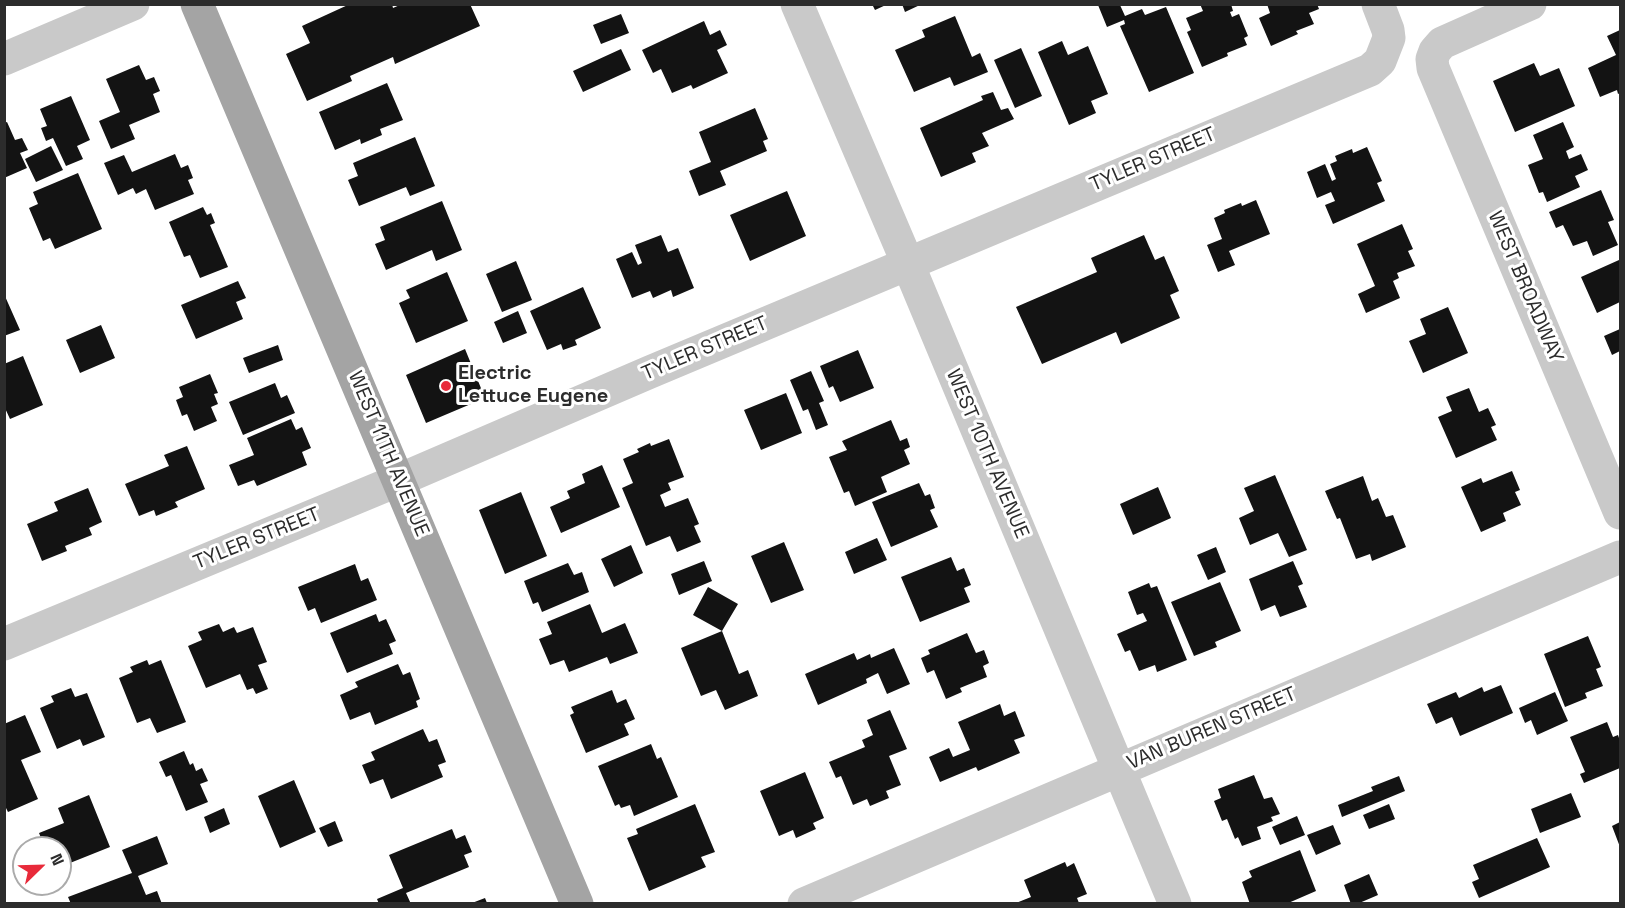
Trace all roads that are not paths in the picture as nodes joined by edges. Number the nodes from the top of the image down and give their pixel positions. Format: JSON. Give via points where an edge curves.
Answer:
{"nodes":[{"id":1,"x":133,"y":4,"type":"edge"},
{"id":2,"x":197,"y":4,"type":"edge"},
{"id":3,"x":797,"y":4,"type":"edge"},
{"id":4,"x":1378,"y":4,"type":"edge"},
{"id":5,"x":1530,"y":4,"type":"edge"},
{"id":6,"x":4,"y":59,"type":"edge"},
{"id":7,"x":908,"y":264,"type":"junction"},
{"id":8,"x":399,"y":480,"type":"junction"},
{"id":9,"x":1620,"y":513,"type":"edge"},
{"id":10,"x":1620,"y":557,"type":"edge"},
{"id":11,"x":4,"y":644,"type":"edge"},
{"id":12,"x":1118,"y":769,"type":"junction"},
{"id":13,"x":577,"y":903,"type":"edge"},
{"id":14,"x":804,"y":903,"type":"edge"},
{"id":15,"x":1175,"y":903,"type":"edge"}],
"edges":[{"from":1,"to":6,"type":"street"},
{"from":2,"to":8,"type":"main road","name":"WEST 11TH AVENUE"},
{"from":3,"to":7,"type":"street","name":"WEST 10TH AVENUE"},
{"from":4,"to":7,"type":"street","name":"TYLER STREET","via":[[1389,38],[1380,61],[1370,70]]},
{"from":5,"to":9,"type":"street","name":"WEST BROADWAY","via":[[1449,39],[1435,51],[1433,68]]},
{"from":7,"to":8,"type":"street","name":"TYLER STREET"},
{"from":7,"to":12,"type":"street","name":"WEST 10TH AVENUE"},
{"from":8,"to":11,"type":"street","name":"TYLER STREET"},
{"from":8,"to":13,"type":"main road","name":"WEST 11TH AVENUE"},
{"from":10,"to":12,"type":"street","name":"VAN BUREN STREET"},
{"from":12,"to":14,"type":"street","name":"VAN BUREN STREET"},
{"from":12,"to":15,"type":"street","name":"WEST 10TH AVENUE"}]}
